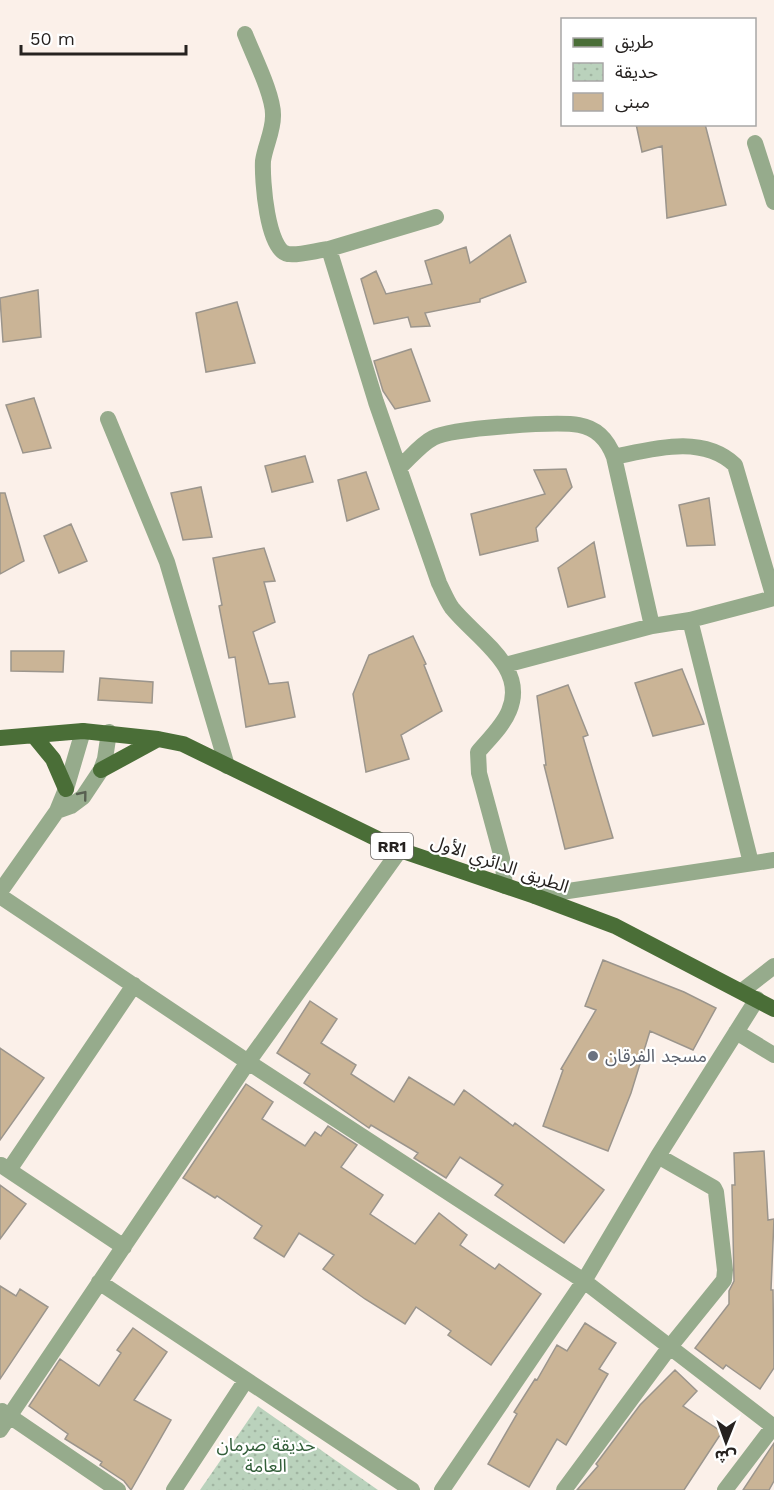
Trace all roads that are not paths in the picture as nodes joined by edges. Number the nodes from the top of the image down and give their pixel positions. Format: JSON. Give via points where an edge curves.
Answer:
{"nodes":[{"id":1,"x":245,"y":34,"type":"dead end"},
{"id":2,"x":755,"y":143,"type":"dead end"},
{"id":3,"x":774,"y":202,"type":"edge"},
{"id":4,"x":436,"y":217,"type":"dead end"},
{"id":5,"x":329,"y":249,"type":"junction"},
{"id":6,"x":108,"y":419,"type":"dead end"},
{"id":7,"x":614,"y":457,"type":"junction"},
{"id":8,"x":399,"y":468,"type":"junction"},
{"id":9,"x":774,"y":598,"type":"edge"},
{"id":10,"x":690,"y":620,"type":"junction"},
{"id":11,"x":652,"y":626,"type":"junction"},
{"id":12,"x":505,"y":665,"type":"junction"},
{"id":13,"x":83,"y":731,"type":"junction"},
{"id":14,"x":109,"y":732,"type":"junction"},
{"id":15,"x":34,"y":736,"type":"junction"},
{"id":16,"x":0,"y":738,"type":"edge"},
{"id":17,"x":158,"y":739,"type":"junction"},
{"id":18,"x":227,"y":766,"type":"junction"},
{"id":19,"x":101,"y":770,"type":"junction"},
{"id":20,"x":66,"y":789,"type":"junction"},
{"id":21,"x":57,"y":811,"type":"junction"},
{"id":22,"x":400,"y":850,"type":"junction"},
{"id":23,"x":774,"y":860,"type":"edge"},
{"id":24,"x":751,"y":863,"type":"junction"},
{"id":25,"x":505,"y":885,"type":"junction"},
{"id":26,"x":0,"y":894,"type":"edge"},
{"id":27,"x":536,"y":896,"type":"junction"},
{"id":28,"x":774,"y":966,"type":"edge"},
{"id":29,"x":134,"y":985,"type":"junction"},
{"id":30,"x":742,"y":991,"type":"junction"},
{"id":31,"x":757,"y":999,"type":"junction"},
{"id":32,"x":774,"y":1009,"type":"edge"},
{"id":33,"x":736,"y":1032,"type":"junction"},
{"id":34,"x":774,"y":1055,"type":"edge"},
{"id":35,"x":248,"y":1062,"type":"junction"},
{"id":36,"x":658,"y":1156,"type":"junction"},
{"id":37,"x":4,"y":1167,"type":"edge"},
{"id":38,"x":124,"y":1247,"type":"junction"},
{"id":39,"x":584,"y":1281,"type":"junction"},
{"id":40,"x":99,"y":1282,"type":"junction"},
{"id":41,"x":669,"y":1348,"type":"junction"},
{"id":42,"x":246,"y":1380,"type":"junction"},
{"id":43,"x":3,"y":1419,"type":"edge"},
{"id":44,"x":774,"y":1427,"type":"edge"},
{"id":45,"x":118,"y":1490,"type":"edge"},
{"id":46,"x":174,"y":1490,"type":"edge"},
{"id":47,"x":412,"y":1490,"type":"edge"},
{"id":48,"x":442,"y":1490,"type":"edge"},
{"id":49,"x":564,"y":1490,"type":"edge"},
{"id":50,"x":725,"y":1490,"type":"edge"}],
"edges":[{"from":1,"to":5,"type":"street","via":[[274,115],[262,176],[275,245],[288,255]]},
{"from":2,"to":3,"type":"street"},
{"from":4,"to":5,"type":"street"},
{"from":5,"to":8,"type":"street"},
{"from":6,"to":18,"type":"street","via":[[167,562]]},
{"from":7,"to":8,"type":"street","via":[[598,433],[579,425],[532,425],[446,433],[432,438]]},
{"from":7,"to":9,"type":"street","via":[[666,446],[692,446],[728,458],[735,465]]},
{"from":7,"to":11,"type":"street"},
{"from":8,"to":12,"type":"street","via":[[439,583],[452,607]]},
{"from":9,"to":10,"type":"street"},
{"from":10,"to":11,"type":"street"},
{"from":10,"to":24,"type":"street"},
{"from":11,"to":12,"type":"street"},
{"from":12,"to":25,"type":"street","via":[[515,696],[508,714],[478,752],[479,773],[502,858]]},
{"from":13,"to":14,"type":"main road","name":"الطريق الدائري الأول","number":"RR1"},
{"from":13,"to":15,"type":"main road","name":"الطريق الدائري الأول","number":"RR1"},
{"from":13,"to":20,"type":"street"},
{"from":14,"to":17,"type":"main road","name":"الطريق الدائري الأول","number":"RR1"},
{"from":14,"to":19,"type":"street"},
{"from":15,"to":16,"type":"main road","name":"الطريق الدائري الأول","number":"RR1"},
{"from":15,"to":20,"type":"main road","via":[[53,759]]},
{"from":17,"to":18,"type":"main road","name":"الطريق الدائري الأول","number":"RR1","via":[[183,744]]},
{"from":17,"to":19,"type":"main road"},
{"from":18,"to":22,"type":"main road","name":"الطريق الدائري الأول","number":"RR1"},
{"from":21,"to":19,"type":"street","one_way":true,"via":[[78,802]]},
{"from":20,"to":21,"type":"street"},
{"from":21,"to":26,"type":"street"},
{"from":22,"to":25,"type":"main road","name":"الطريق الدائري الأول","number":"RR1"},
{"from":22,"to":35,"type":"street"},
{"from":23,"to":24,"type":"street"},
{"from":24,"to":27,"type":"street"},
{"from":25,"to":27,"type":"main road","name":"الطريق الدائري الأول","number":"RR1"},
{"from":26,"to":29,"type":"street"},
{"from":27,"to":30,"type":"main road","name":"الطريق الدائري الأول","number":"RR1","via":[[615,927]]},
{"from":28,"to":30,"type":"street"},
{"from":29,"to":35,"type":"street"},
{"from":29,"to":37,"type":"street"},
{"from":30,"to":31,"type":"main road","name":"الطريق الدائري الأول","number":"RR1"},
{"from":31,"to":32,"type":"main road","name":"الطريق الدائري الأول","number":"RR1"},
{"from":31,"to":33,"type":"street"},
{"from":33,"to":34,"type":"street"},
{"from":33,"to":36,"type":"street"},
{"from":35,"to":38,"type":"street"},
{"from":35,"to":39,"type":"street"},
{"from":36,"to":39,"type":"street"},
{"from":36,"to":41,"type":"street","via":[[714,1188],[725,1275]]},
{"from":37,"to":38,"type":"street"},
{"from":38,"to":40,"type":"street"},
{"from":39,"to":41,"type":"street"},
{"from":39,"to":48,"type":"street"},
{"from":40,"to":42,"type":"street"},
{"from":40,"to":43,"type":"street"},
{"from":41,"to":44,"type":"street"},
{"from":41,"to":49,"type":"street"},
{"from":42,"to":46,"type":"street"},
{"from":42,"to":47,"type":"street"},
{"from":43,"to":45,"type":"street"},
{"from":44,"to":50,"type":"street"}]}
